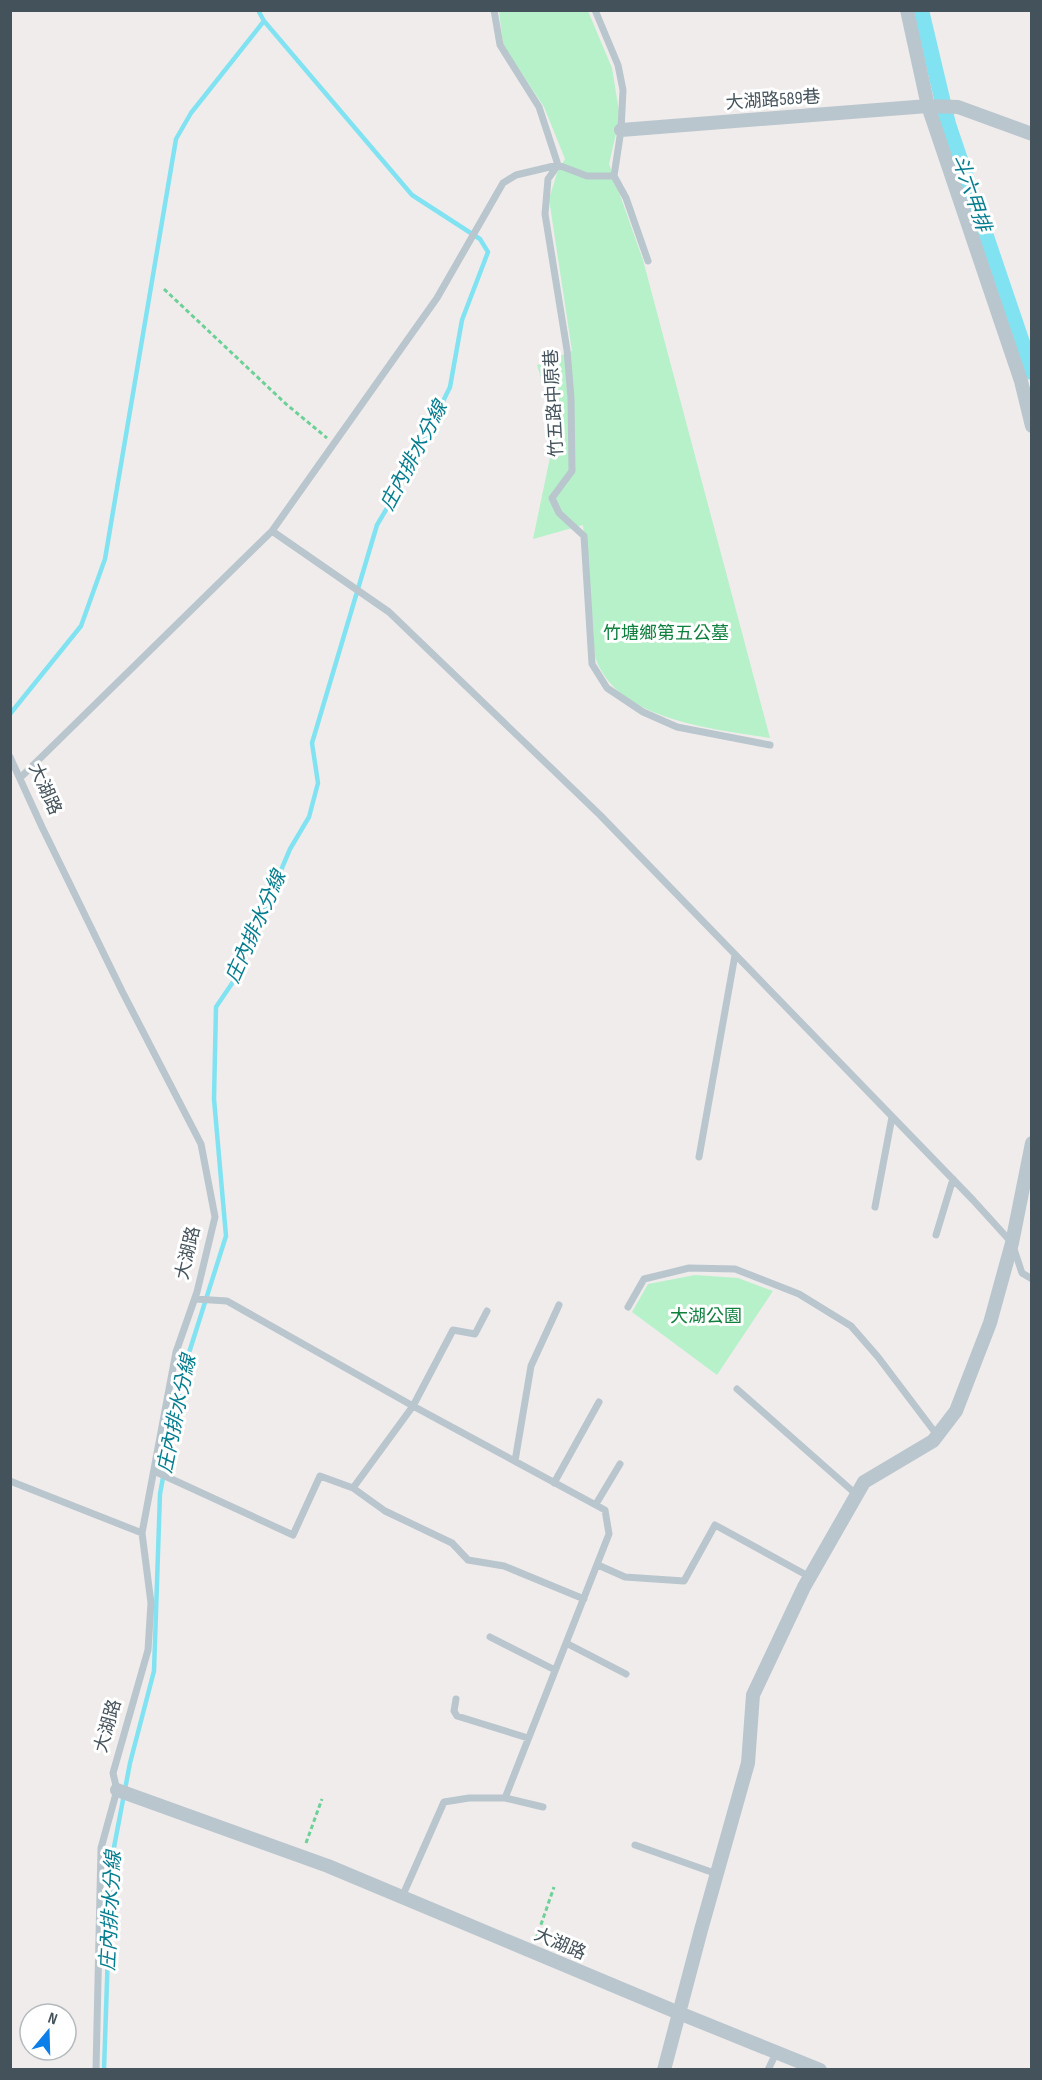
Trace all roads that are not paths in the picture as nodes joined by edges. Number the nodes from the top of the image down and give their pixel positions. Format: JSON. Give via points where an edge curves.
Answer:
{"nodes":[{"id":1,"x":494,"y":10,"type":"edge"},
{"id":2,"x":595,"y":10,"type":"edge"},
{"id":3,"x":907,"y":10,"type":"edge"},
{"id":4,"x":928,"y":106,"type":"junction"},
{"id":5,"x":621,"y":130,"type":"junction"},
{"id":6,"x":1032,"y":134,"type":"edge"},
{"id":7,"x":558,"y":165,"type":"junction"},
{"id":8,"x":614,"y":176,"type":"junction"},
{"id":9,"x":648,"y":261,"type":"dead end"},
{"id":10,"x":1032,"y":426,"type":"edge"},
{"id":11,"x":272,"y":531,"type":"junction"},
{"id":12,"x":770,"y":745,"type":"dead end"},
{"id":13,"x":10,"y":757,"type":"edge"},
{"id":14,"x":20,"y":778,"type":"junction"},
{"id":15,"x":735,"y":955,"type":"junction"},
{"id":16,"x":892,"y":1117,"type":"junction"},
{"id":17,"x":1032,"y":1143,"type":"edge"},
{"id":18,"x":699,"y":1157,"type":"dead end"},
{"id":19,"x":953,"y":1179,"type":"junction"},
{"id":20,"x":875,"y":1207,"type":"dead end"},
{"id":21,"x":936,"y":1235,"type":"dead end"},
{"id":22,"x":1012,"y":1243,"type":"junction"},
{"id":23,"x":1032,"y":1279,"type":"edge"},
{"id":24,"x":195,"y":1299,"type":"junction"},
{"id":25,"x":559,"y":1305,"type":"dead end"},
{"id":26,"x":628,"y":1307,"type":"dead end"},
{"id":27,"x":488,"y":1311,"type":"dead end"},
{"id":28,"x":737,"y":1389,"type":"dead end"},
{"id":29,"x":599,"y":1402,"type":"dead end"},
{"id":30,"x":413,"y":1406,"type":"junction"},
{"id":31,"x":938,"y":1435,"type":"junction"},
{"id":32,"x":515,"y":1461,"type":"junction"},
{"id":33,"x":620,"y":1464,"type":"dead end"},
{"id":34,"x":154,"y":1471,"type":"junction"},
{"id":35,"x":10,"y":1481,"type":"edge"},
{"id":36,"x":554,"y":1483,"type":"junction"},
{"id":37,"x":353,"y":1488,"type":"junction"},
{"id":38,"x":857,"y":1495,"type":"junction"},
{"id":39,"x":596,"y":1504,"type":"junction"},
{"id":40,"x":142,"y":1533,"type":"junction"},
{"id":41,"x":598,"y":1565,"type":"junction"},
{"id":42,"x":810,"y":1577,"type":"junction"},
{"id":43,"x":584,"y":1599,"type":"junction"},
{"id":44,"x":490,"y":1637,"type":"dead end"},
{"id":45,"x":566,"y":1644,"type":"junction"},
{"id":46,"x":555,"y":1670,"type":"junction"},
{"id":47,"x":626,"y":1674,"type":"dead end"},
{"id":48,"x":456,"y":1699,"type":"dead end"},
{"id":49,"x":528,"y":1738,"type":"junction"},
{"id":50,"x":117,"y":1790,"type":"junction"},
{"id":51,"x":505,"y":1798,"type":"junction"},
{"id":52,"x":543,"y":1807,"type":"dead end"},
{"id":53,"x":635,"y":1845,"type":"dead end"},
{"id":54,"x":717,"y":1874,"type":"junction"},
{"id":55,"x":402,"y":1897,"type":"junction"},
{"id":56,"x":679,"y":2013,"type":"junction"},
{"id":57,"x":777,"y":2051,"type":"junction"},
{"id":58,"x":96,"y":2070,"type":"edge"},
{"id":59,"x":664,"y":2070,"type":"edge"},
{"id":60,"x":768,"y":2070,"type":"edge"},
{"id":61,"x":820,"y":2070,"type":"edge"}],
"edges":[{"from":1,"to":7,"type":"lane","via":[[500,45],[539,107]]},
{"from":2,"to":5,"type":"lane","via":[[618,65],[623,90]]},
{"from":3,"to":4,"type":"street"},
{"from":4,"to":5,"type":"street","name":"大湖路589巷"},
{"from":4,"to":6,"type":"street","name":"大湖路589巷","via":[[958,107]]},
{"from":4,"to":10,"type":"street","via":[[1021,381]]},
{"from":5,"to":8,"type":"lane"},
{"from":7,"to":8,"type":"lane","via":[[587,176]]},
{"from":7,"to":11,"type":"lane","via":[[516,175],[502,183],[437,298]]},
{"from":7,"to":12,"type":"lane","name":"竹五路中原巷","via":[[548,179],[545,214],[567,350],[572,471],[552,498],[559,513],[584,536],[592,664],[607,688],[643,712],[677,727]]},
{"from":8,"to":9,"type":"lane"},
{"from":11,"to":14,"type":"lane"},
{"from":11,"to":15,"type":"lane","via":[[389,612],[600,815]]},
{"from":13,"to":14,"type":"lane","name":"大湖路"},
{"from":14,"to":24,"type":"lane","name":"大湖路","via":[[201,1144],[215,1217]]},
{"from":15,"to":16,"type":"lane"},
{"from":15,"to":18,"type":"lane"},
{"from":16,"to":19,"type":"lane"},
{"from":16,"to":20,"type":"lane"},
{"from":17,"to":22,"type":"street"},
{"from":19,"to":21,"type":"lane"},
{"from":19,"to":22,"type":"lane"},
{"from":22,"to":23,"type":"lane","via":[[1022,1273]]},
{"from":22,"to":31,"type":"street","via":[[990,1323],[956,1411]]},
{"from":24,"to":30,"type":"lane","via":[[226,1301]]},
{"from":24,"to":34,"type":"lane","name":"大湖路","via":[[176,1352]]},
{"from":25,"to":32,"type":"lane","via":[[531,1366]]},
{"from":26,"to":31,"type":"lane","via":[[644,1279],[689,1268],[735,1269],[799,1294],[851,1326]]},
{"from":27,"to":30,"type":"lane","via":[[475,1334],[453,1330]]},
{"from":28,"to":38,"type":"lane"},
{"from":29,"to":36,"type":"lane"},
{"from":30,"to":32,"type":"lane"},
{"from":30,"to":37,"type":"lane"},
{"from":31,"to":38,"type":"street","via":[[864,1482]]},
{"from":32,"to":36,"type":"lane"},
{"from":33,"to":39,"type":"lane"},
{"from":34,"to":37,"type":"lane","via":[[293,1535],[320,1476]]},
{"from":34,"to":40,"type":"lane","name":"大湖路"},
{"from":35,"to":40,"type":"lane"},
{"from":36,"to":39,"type":"lane"},
{"from":37,"to":43,"type":"lane","via":[[385,1511],[452,1543],[468,1560],[504,1566]]},
{"from":38,"to":42,"type":"street"},
{"from":39,"to":41,"type":"lane","via":[[605,1510],[609,1534]]},
{"from":40,"to":50,"type":"lane","name":"大湖路","via":[[151,1603],[148,1650],[113,1773]]},
{"from":41,"to":42,"type":"lane","via":[[625,1577],[684,1581],[715,1525]]},
{"from":41,"to":43,"type":"lane"},
{"from":42,"to":54,"type":"street","via":[[753,1695],[748,1763]]},
{"from":43,"to":45,"type":"lane"},
{"from":44,"to":46,"type":"lane"},
{"from":45,"to":46,"type":"lane"},
{"from":45,"to":47,"type":"lane"},
{"from":46,"to":49,"type":"lane"},
{"from":48,"to":49,"type":"lane","via":[[457,1716]]},
{"from":49,"to":51,"type":"lane"},
{"from":50,"to":55,"type":"street","name":"大湖路"},
{"from":50,"to":58,"type":"lane","name":"大湖路","via":[[101,1848]]},
{"from":51,"to":52,"type":"lane"},
{"from":51,"to":55,"type":"lane","via":[[444,1802]]},
{"from":53,"to":54,"type":"lane"},
{"from":54,"to":56,"type":"street"},
{"from":55,"to":56,"type":"street","name":"大湖路"},
{"from":56,"to":57,"type":"street","name":"大湖路"},
{"from":56,"to":59,"type":"street"},
{"from":57,"to":60,"type":"lane"},
{"from":57,"to":61,"type":"street","name":"大湖路"}]}
